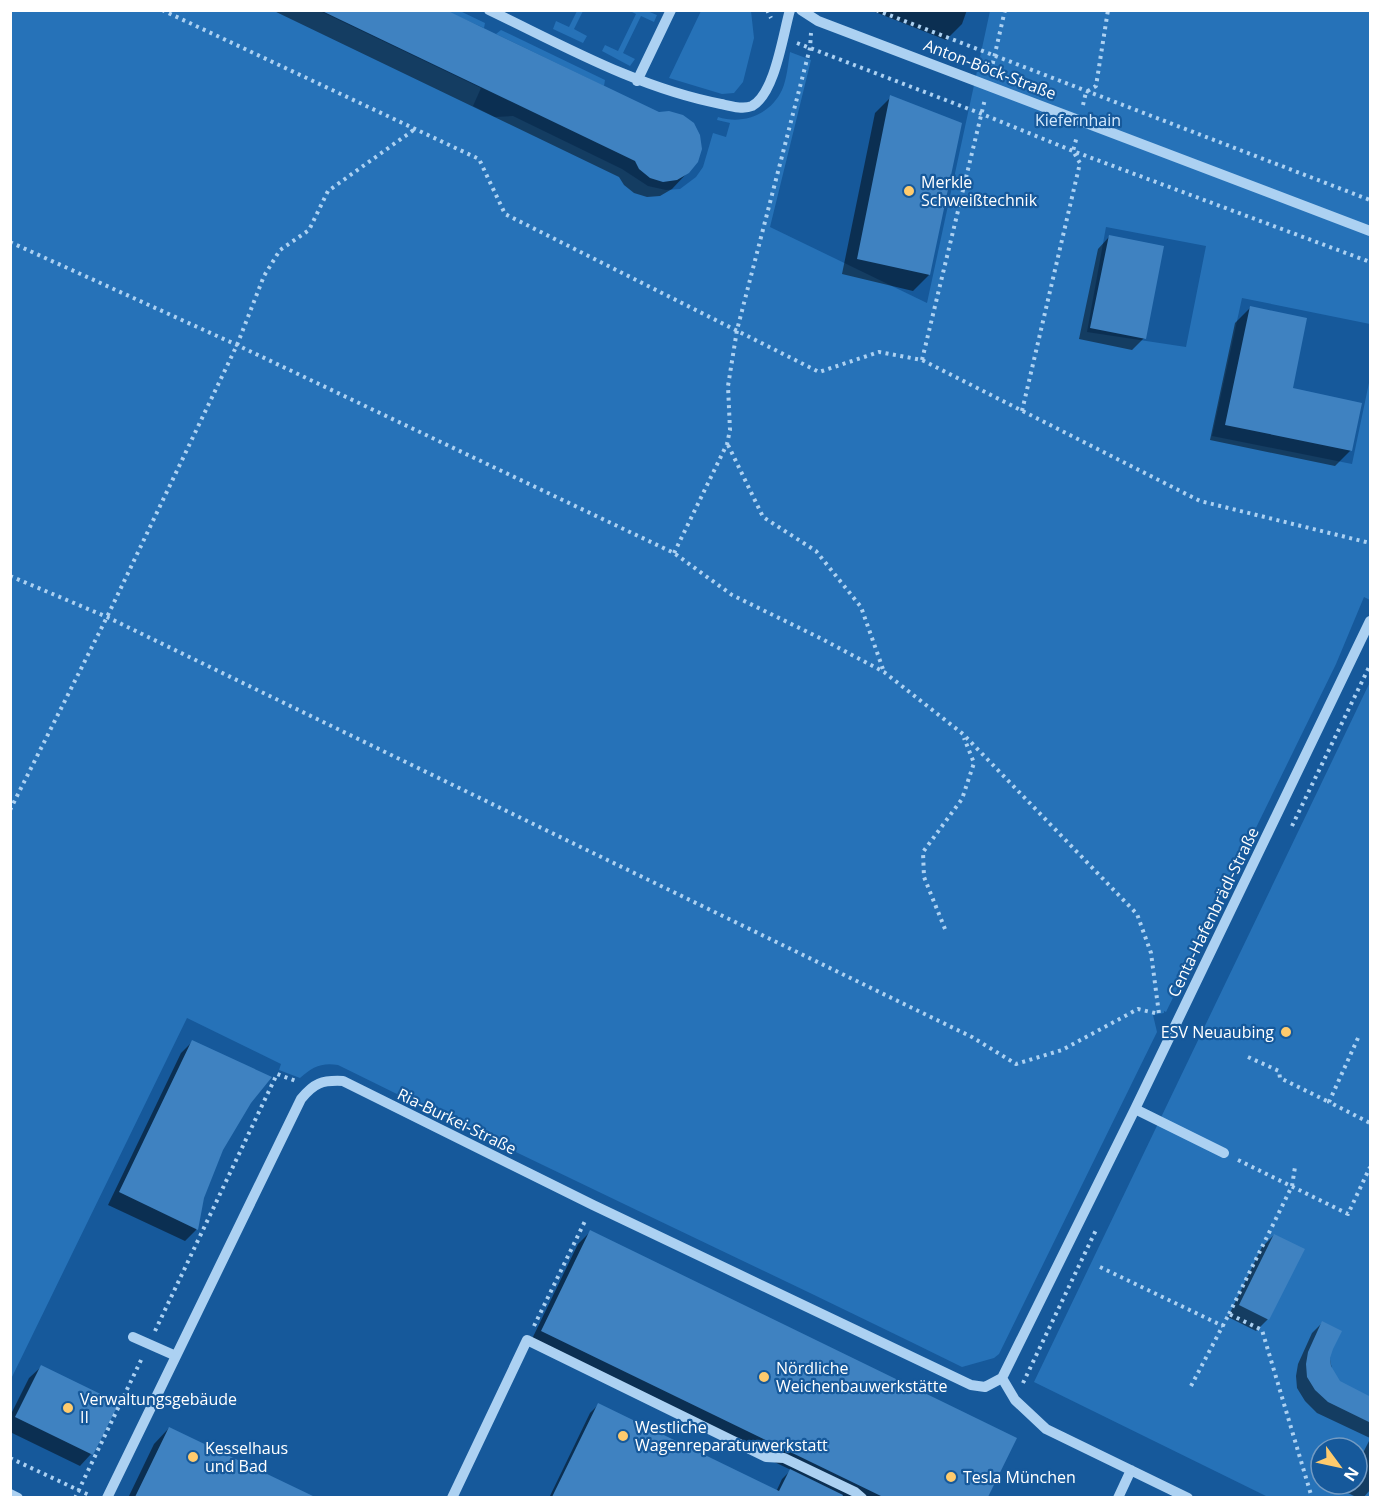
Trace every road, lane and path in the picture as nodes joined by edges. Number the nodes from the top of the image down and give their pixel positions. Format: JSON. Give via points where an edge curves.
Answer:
{"nodes":[{"id":1,"x":162,"y":10,"type":"edge"},
{"id":2,"x":489,"y":10,"type":"edge"},
{"id":3,"x":671,"y":10,"type":"edge"},
{"id":4,"x":790,"y":10,"type":"edge"},
{"id":5,"x":801,"y":10,"type":"edge"},
{"id":6,"x":876,"y":10,"type":"edge"},
{"id":7,"x":1005,"y":10,"type":"edge"},
{"id":8,"x":1108,"y":10,"type":"edge"},
{"id":9,"x":995,"y":57,"type":"junction"},
{"id":10,"x":637,"y":81,"type":"junction"},
{"id":11,"x":988,"y":84,"type":"junction"},
{"id":12,"x":1086,"y":92,"type":"junction"},
{"id":13,"x":982,"y":114,"type":"junction"},
{"id":14,"x":1080,"y":120,"type":"junction"},
{"id":15,"x":415,"y":129,"type":"junction"},
{"id":16,"x":1073,"y":152,"type":"junction"},
{"id":17,"x":1371,"y":200,"type":"edge"},
{"id":18,"x":1371,"y":231,"type":"edge"},
{"id":19,"x":10,"y":242,"type":"edge"},
{"id":20,"x":1371,"y":262,"type":"edge"},
{"id":21,"x":737,"y":330,"type":"junction"},
{"id":22,"x":237,"y":345,"type":"junction"},
{"id":23,"x":922,"y":360,"type":"junction"},
{"id":24,"x":1022,"y":411,"type":"junction"},
{"id":25,"x":727,"y":444,"type":"junction"},
{"id":26,"x":1371,"y":543,"type":"edge"},
{"id":27,"x":674,"y":553,"type":"junction"},
{"id":28,"x":10,"y":576,"type":"edge"},
{"id":29,"x":107,"y":617,"type":"junction"},
{"id":30,"x":1371,"y":621,"type":"edge"},
{"id":31,"x":884,"y":672,"type":"junction"},
{"id":32,"x":963,"y":734,"type":"junction"},
{"id":33,"x":10,"y":810,"type":"edge"},
{"id":34,"x":945,"y":929,"type":"dead end"},
{"id":35,"x":1159,"y":1014,"type":"junction"},
{"id":36,"x":1176,"y":1023,"type":"junction"},
{"id":37,"x":1359,"y":1038,"type":"dead end"},
{"id":38,"x":1248,"y":1057,"type":"dead end"},
{"id":39,"x":311,"y":1087,"type":"junction"},
{"id":40,"x":1329,"y":1102,"type":"junction"},
{"id":41,"x":1136,"y":1109,"type":"junction"},
{"id":42,"x":1371,"y":1123,"type":"edge"},
{"id":43,"x":1224,"y":1153,"type":"joint"},
{"id":44,"x":1295,"y":1167,"type":"dead end"},
{"id":45,"x":1371,"y":1167,"type":"edge"},
{"id":46,"x":1292,"y":1186,"type":"junction"},
{"id":47,"x":593,"y":1205,"type":"junction"},
{"id":48,"x":1100,"y":1267,"type":"dead end"},
{"id":49,"x":1229,"y":1314,"type":"junction"},
{"id":50,"x":1223,"y":1326,"type":"junction"},
{"id":51,"x":133,"y":1337,"type":"dead end"},
{"id":52,"x":527,"y":1340,"type":"junction"},
{"id":53,"x":149,"y":1344,"type":"junction"},
{"id":54,"x":176,"y":1356,"type":"junction"},
{"id":55,"x":1002,"y":1378,"type":"junction"},
{"id":56,"x":1191,"y":1386,"type":"dead end"},
{"id":57,"x":10,"y":1458,"type":"edge"},
{"id":58,"x":1131,"y":1470,"type":"junction"},
{"id":59,"x":78,"y":1490,"type":"junction"},
{"id":60,"x":10,"y":1494,"type":"edge"},
{"id":61,"x":18,"y":1497,"type":"edge"},
{"id":62,"x":75,"y":1497,"type":"edge"},
{"id":63,"x":94,"y":1497,"type":"edge"},
{"id":64,"x":107,"y":1497,"type":"edge"},
{"id":65,"x":452,"y":1497,"type":"edge"},
{"id":66,"x":862,"y":1497,"type":"edge"},
{"id":67,"x":1118,"y":1497,"type":"edge"},
{"id":68,"x":1188,"y":1497,"type":"edge"},
{"id":69,"x":1312,"y":1497,"type":"edge"}],
"edges":[{"from":1,"to":15,"type":"path"},
{"from":2,"to":10,"type":"street"},
{"from":3,"to":10,"type":"street"},
{"from":4,"to":10,"type":"street","via":[[772,81],[752,106],[742,108],[684,96]]},
{"from":5,"to":11,"type":"street","name":"Anton-Böck-Straße","via":[[818,21]]},
{"from":6,"to":9,"type":"path"},
{"from":7,"to":9,"type":"path"},
{"from":8,"to":12,"type":"path","via":[[1096,86]]},
{"from":9,"to":11,"type":"path"},
{"from":9,"to":12,"type":"path"},
{"from":11,"to":13,"type":"path"},
{"from":11,"to":14,"type":"street","name":"Anton-Böck-Straße"},
{"from":12,"to":14,"type":"path"},
{"from":12,"to":17,"type":"path"},
{"from":13,"to":16,"type":"path"},
{"from":13,"to":21,"type":"path","via":[[810,48]]},
{"from":13,"to":23,"type":"path"},
{"from":14,"to":16,"type":"path"},
{"from":14,"to":18,"type":"street","name":"Anton-Böck-Straße"},
{"from":15,"to":21,"type":"path","via":[[479,159],[506,214]]},
{"from":15,"to":22,"type":"path","via":[[328,191],[309,230],[280,250],[264,276]]},
{"from":16,"to":20,"type":"path"},
{"from":16,"to":24,"type":"path","via":[[1080,163]]},
{"from":19,"to":22,"type":"path"},
{"from":21,"to":23,"type":"path","via":[[819,372],[879,352]]},
{"from":21,"to":25,"type":"path","via":[[729,386]]},
{"from":22,"to":27,"type":"path"},
{"from":22,"to":29,"type":"path"},
{"from":23,"to":24,"type":"path"},
{"from":24,"to":26,"type":"path","via":[[1200,501]]},
{"from":25,"to":27,"type":"path"},
{"from":25,"to":31,"type":"path","via":[[763,517],[816,551],[861,607]]},
{"from":27,"to":31,"type":"path","via":[[732,595]]},
{"from":28,"to":29,"type":"path"},
{"from":29,"to":33,"type":"path"},
{"from":29,"to":35,"type":"path","via":[[972,1037],[1016,1064],[1062,1050],[1138,1009]]},
{"from":30,"to":36,"type":"street","name":"Centa-Hafenbrädl-Straße"},
{"from":31,"to":32,"type":"path"},
{"from":32,"to":34,"type":"path","via":[[974,763],[962,799],[923,852],[924,877]]},
{"from":32,"to":35,"type":"path","via":[[1137,914],[1151,953]]},
{"from":35,"to":36,"type":"path"},
{"from":36,"to":41,"type":"street","name":"Centa-Hafenbrädl-Straße"},
{"from":37,"to":40,"type":"path"},
{"from":38,"to":40,"type":"path"},
{"from":39,"to":47,"type":"street","name":"Ria-Burkei-Straße","via":[[327,1080],[343,1081]]},
{"from":39,"to":53,"type":"path","via":[[277,1074]]},
{"from":39,"to":54,"type":"street","via":[[301,1099]]},
{"from":40,"to":42,"type":"path"},
{"from":41,"to":43,"type":"street"},
{"from":41,"to":55,"type":"street","name":"Centa-Hafenbrädl-Straße"},
{"from":43,"to":46,"type":"path"},
{"from":44,"to":46,"type":"path"},
{"from":45,"to":46,"type":"path","via":[[1348,1214]]},
{"from":46,"to":49,"type":"path"},
{"from":47,"to":52,"type":"path"},
{"from":47,"to":55,"type":"street","name":"Ria-Burkei-Straße","via":[[971,1385],[985,1387]]},
{"from":48,"to":50,"type":"path"},
{"from":49,"to":50,"type":"path"},
{"from":49,"to":69,"type":"path","via":[[1262,1329]]},
{"from":50,"to":56,"type":"path"},
{"from":51,"to":53,"type":"street"},
{"from":52,"to":65,"type":"street"},
{"from":52,"to":66,"type":"street","via":[[766,1457],[784,1458]]},
{"from":53,"to":54,"type":"street"},
{"from":53,"to":59,"type":"path"},
{"from":54,"to":64,"type":"street"},
{"from":55,"to":58,"type":"street","via":[[1015,1400],[1046,1429]]},
{"from":57,"to":59,"type":"path"},
{"from":58,"to":67,"type":"street"},
{"from":58,"to":68,"type":"street"},
{"from":59,"to":62,"type":"path"},
{"from":59,"to":63,"type":"path"},
{"from":60,"to":61,"type":"street"}]}
